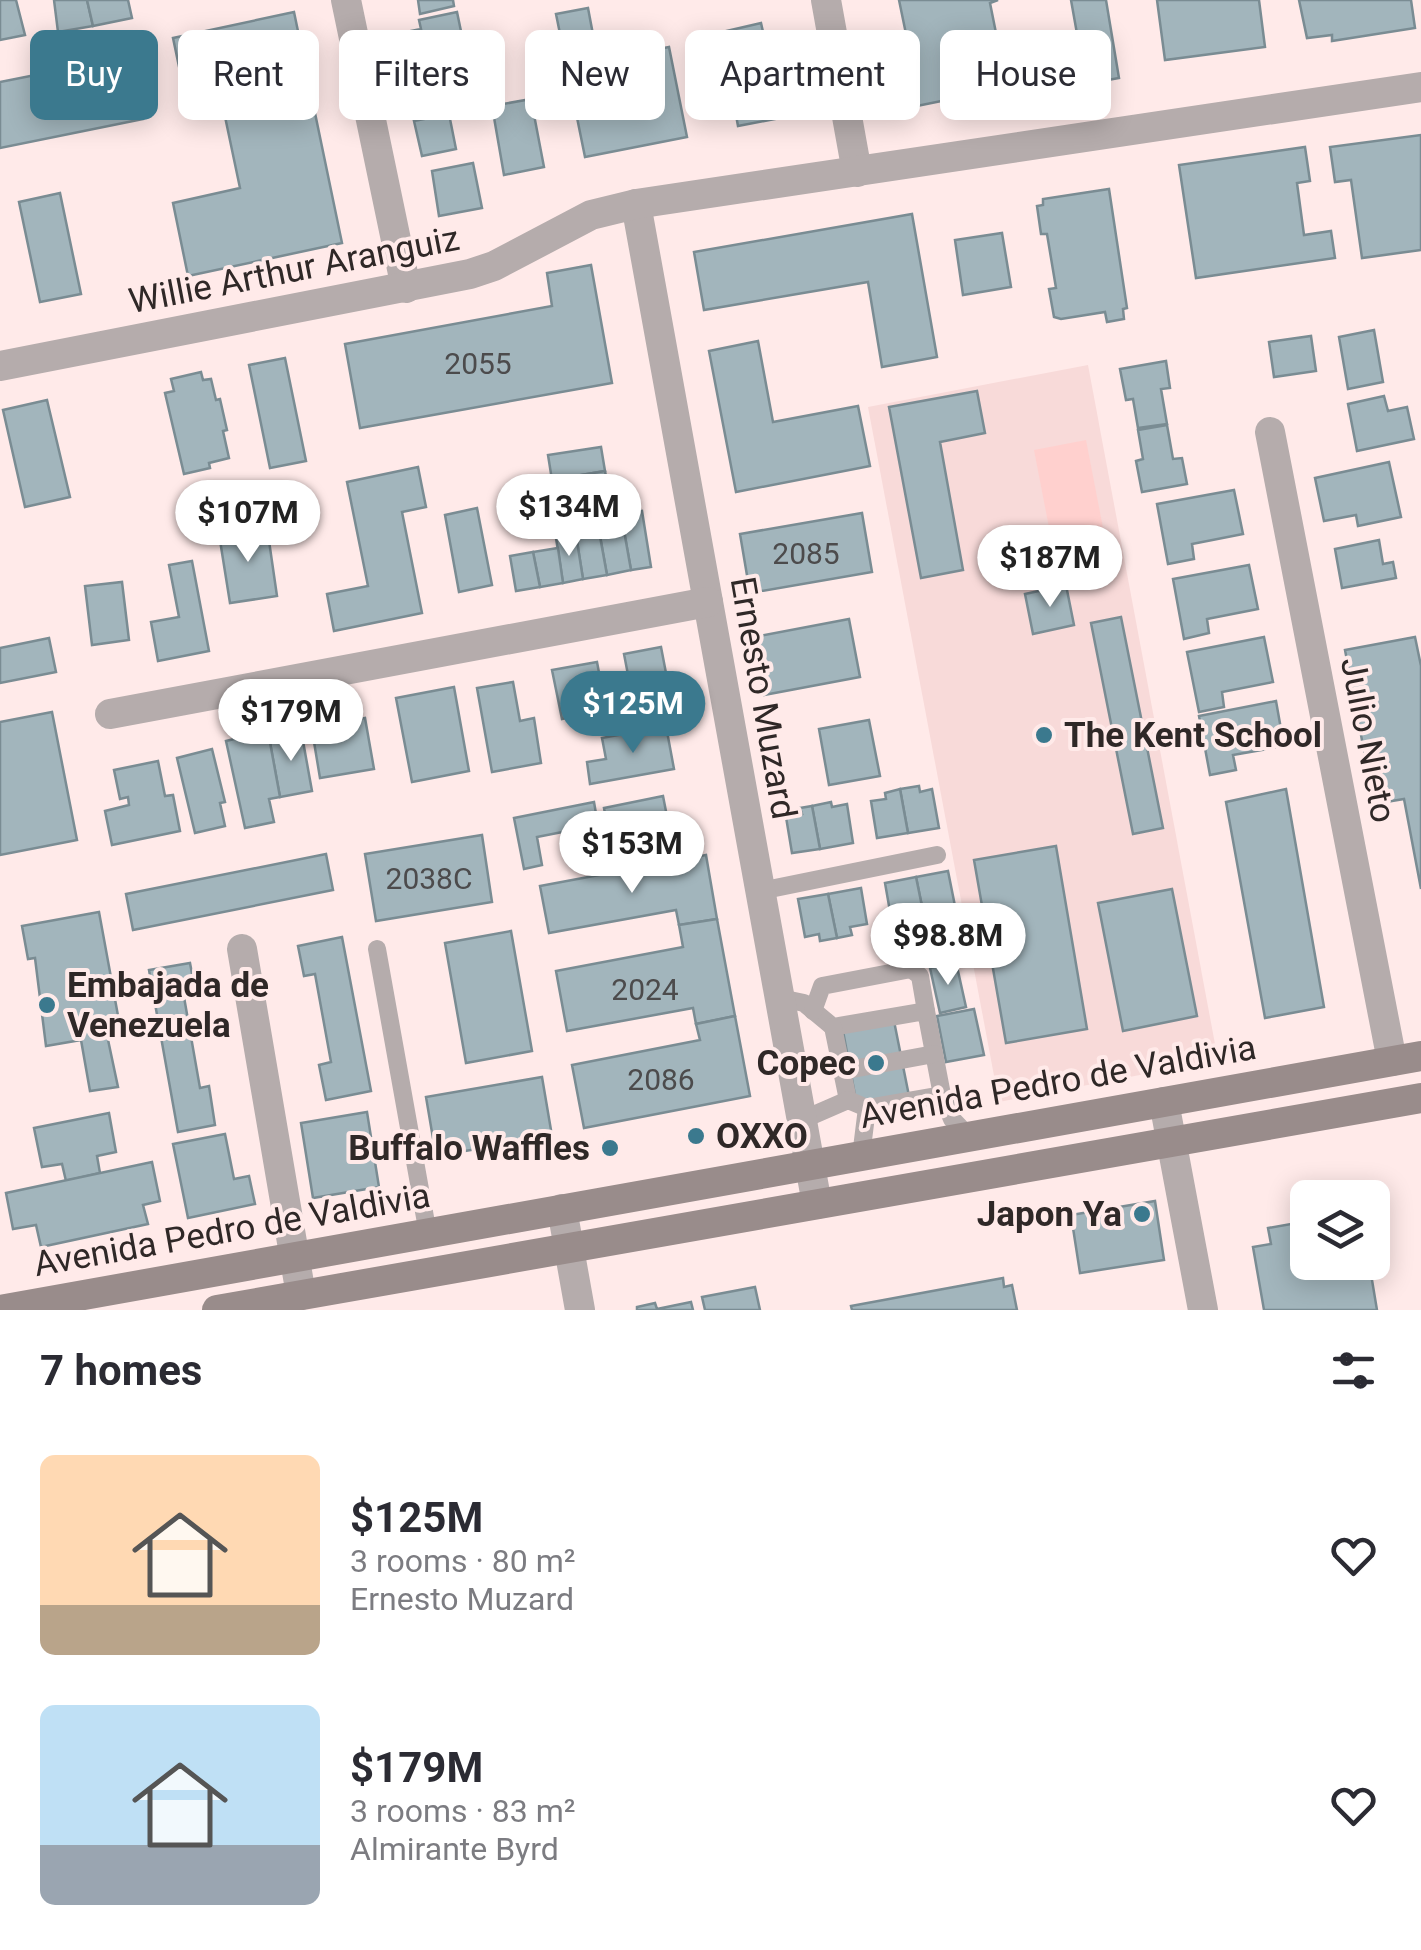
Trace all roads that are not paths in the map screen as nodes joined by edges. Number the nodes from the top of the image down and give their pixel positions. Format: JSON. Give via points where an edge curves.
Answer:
{"nodes":[{"id":1,"x":346,"y":0,"type":"edge"},
{"id":2,"x":826,"y":0,"type":"edge"},
{"id":3,"x":1421,"y":87,"type":"edge"},
{"id":4,"x":856,"y":172,"type":"junction"},
{"id":5,"x":636,"y":204,"type":"junction"},
{"id":6,"x":406,"y":288,"type":"junction"},
{"id":7,"x":0,"y":366,"type":"edge"},
{"id":8,"x":1270,"y":432,"type":"dead end"},
{"id":9,"x":708,"y":602,"type":"junction"},
{"id":10,"x":110,"y":714,"type":"dead end"},
{"id":11,"x":938,"y":855,"type":"dead end"},
{"id":12,"x":760,"y":890,"type":"junction"},
{"id":13,"x":242,"y":949,"type":"dead end"},
{"id":14,"x":377,"y":949,"type":"dead end"},
{"id":15,"x":780,"y":998,"type":"junction"},
{"id":16,"x":813,"y":1011,"type":"junction"},
{"id":17,"x":926,"y":1011,"type":"junction"},
{"id":18,"x":833,"y":1027,"type":"junction"},
{"id":19,"x":934,"y":1054,"type":"junction"},
{"id":20,"x":1407,"y":1058,"type":"edge"},
{"id":21,"x":842,"y":1071,"type":"junction"},
{"id":22,"x":942,"y":1096,"type":"junction"},
{"id":23,"x":1421,"y":1098,"type":"edge"},
{"id":24,"x":848,"y":1100,"type":"junction"},
{"id":25,"x":1164,"y":1102,"type":"junction"},
{"id":26,"x":867,"y":1108,"type":"junction"},
{"id":27,"x":802,"y":1120,"type":"junction"},
{"id":28,"x":969,"y":1137,"type":"junction"},
{"id":29,"x":1171,"y":1142,"type":"junction"},
{"id":30,"x":861,"y":1156,"type":"junction"},
{"id":31,"x":810,"y":1165,"type":"junction"},
{"id":32,"x":817,"y":1204,"type":"junction"},
{"id":33,"x":562,"y":1209,"type":"junction"},
{"id":34,"x":428,"y":1234,"type":"junction"},
{"id":35,"x":569,"y":1248,"type":"junction"},
{"id":36,"x":295,"y":1258,"type":"junction"},
{"id":37,"x":301,"y":1295,"type":"junction"},
{"id":38,"x":228,"y":1309,"type":"edge"},
{"id":39,"x":0,"y":1310,"type":"edge"},
{"id":40,"x":580,"y":1310,"type":"edge"},
{"id":41,"x":1203,"y":1310,"type":"edge"}],
"edges":[{"from":1,"to":6,"type":"street"},
{"from":2,"to":4,"type":"street"},
{"from":3,"to":4,"type":"street","name":"Willie Arthur Aranguiz"},
{"from":4,"to":5,"type":"street","name":"Willie Arthur Aranguiz"},
{"from":5,"to":6,"type":"street","name":"Willie Arthur Aranguiz","via":[[591,215],[494,266]]},
{"from":5,"to":9,"type":"street","name":"Ernesto Muzard"},
{"from":6,"to":7,"type":"street","name":"Willie Arthur Aranguiz"},
{"from":8,"to":20,"type":"street","name":"Julio Nieto"},
{"from":9,"to":10,"type":"street"},
{"from":9,"to":12,"type":"street","name":"Ernesto Muzard"},
{"from":11,"to":12,"type":"lane"},
{"from":12,"to":15,"type":"street","name":"Ernesto Muzard"},
{"from":13,"to":36,"type":"street"},
{"from":14,"to":34,"type":"lane"},
{"from":15,"to":16,"type":"lane"},
{"from":15,"to":27,"type":"street","name":"Ernesto Muzard"},
{"from":16,"to":17,"type":"lane","via":[[822,986],[911,969],[920,976]]},
{"from":16,"to":18,"type":"lane"},
{"from":17,"to":18,"type":"lane"},
{"from":17,"to":19,"type":"lane"},
{"from":18,"to":21,"type":"lane"},
{"from":19,"to":21,"type":"lane"},
{"from":19,"to":22,"type":"lane"},
{"from":20,"to":25,"type":"main road","name":"Avenida Pedro de Valdivia"},
{"from":21,"to":24,"type":"lane"},
{"from":22,"to":26,"type":"lane"},
{"from":22,"to":28,"type":"lane"},
{"from":23,"to":29,"type":"main road"},
{"from":24,"to":26,"type":"lane"},
{"from":24,"to":27,"type":"lane"},
{"from":25,"to":28,"type":"main road","name":"Avenida Pedro de Valdivia"},
{"from":25,"to":29,"type":"street"},
{"from":26,"to":30,"type":"lane"},
{"from":27,"to":31,"type":"street","name":"Ernesto Muzard"},
{"from":28,"to":30,"type":"main road","name":"Avenida Pedro de Valdivia"},
{"from":29,"to":32,"type":"main road"},
{"from":29,"to":41,"type":"street"},
{"from":30,"to":31,"type":"main road","name":"Avenida Pedro de Valdivia"},
{"from":31,"to":32,"type":"street","name":"Ernesto Muzard"},
{"from":31,"to":33,"type":"main road","name":"Avenida Pedro de Valdivia"},
{"from":32,"to":35,"type":"main road"},
{"from":33,"to":34,"type":"main road","name":"Avenida Pedro de Valdivia"},
{"from":33,"to":35,"type":"street"},
{"from":34,"to":36,"type":"main road","name":"Avenida Pedro de Valdivia"},
{"from":35,"to":37,"type":"main road"},
{"from":35,"to":40,"type":"street"},
{"from":36,"to":37,"type":"street"},
{"from":36,"to":39,"type":"main road","name":"Avenida Pedro de Valdivia"},
{"from":37,"to":38,"type":"main road"}]}
